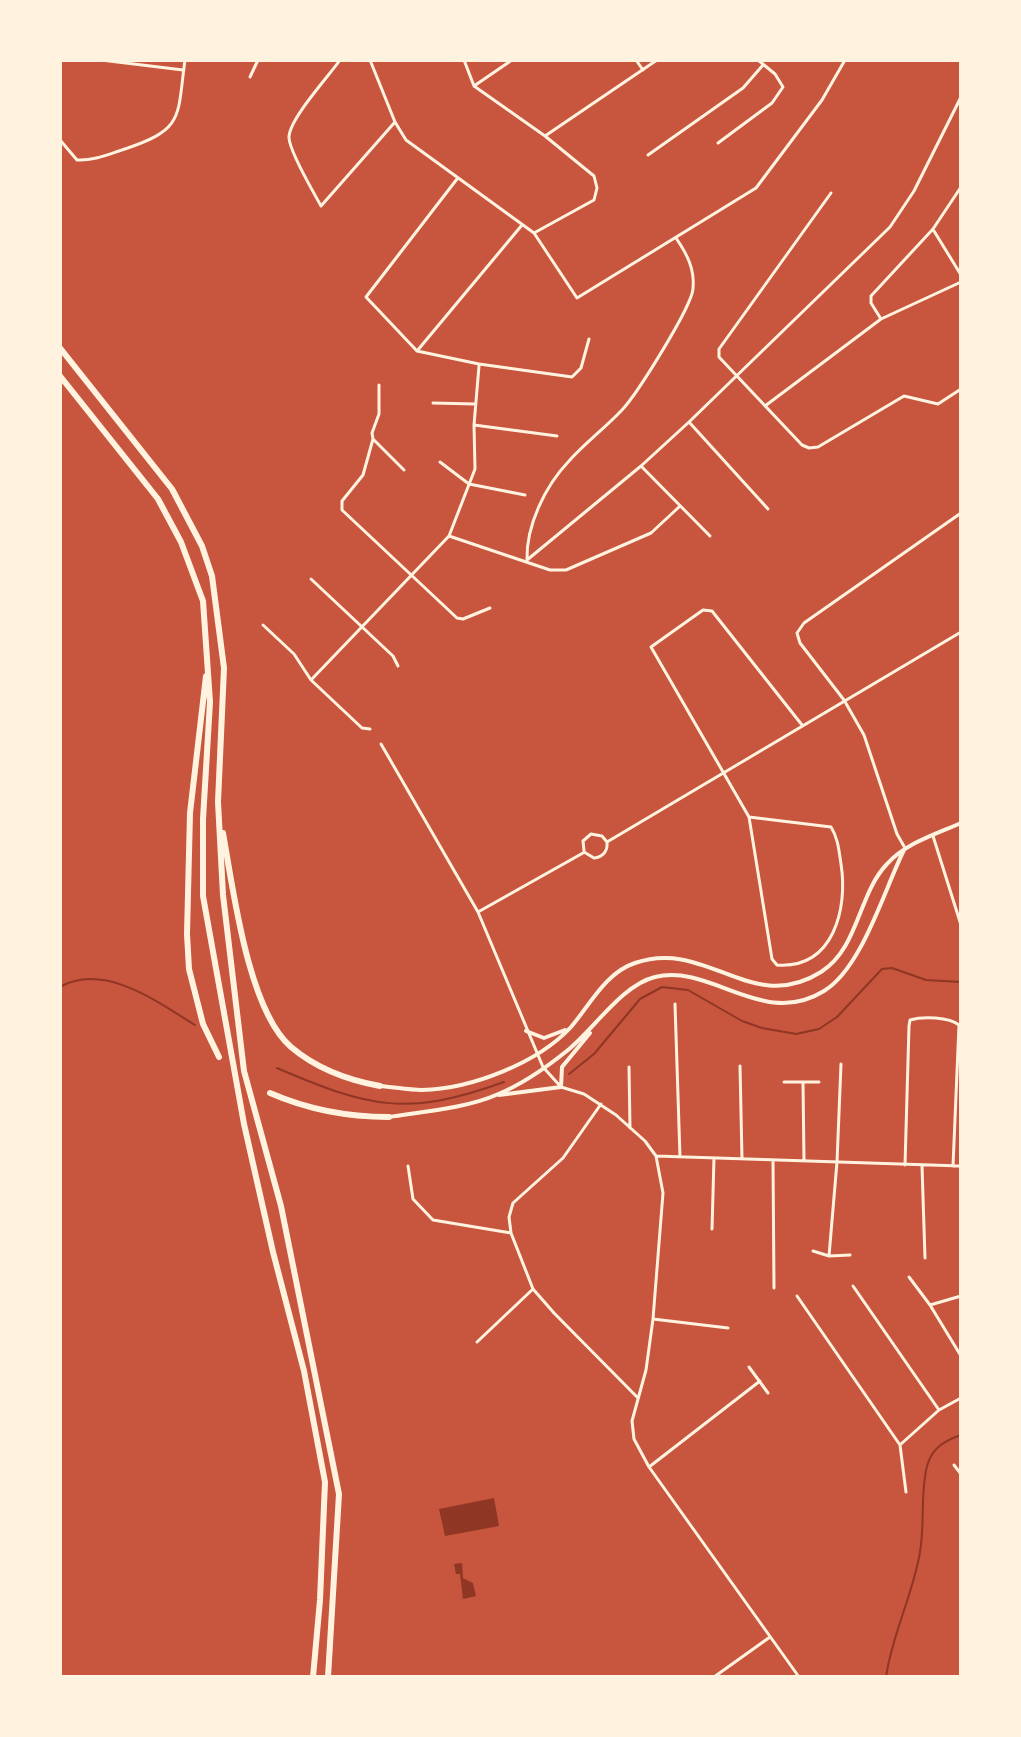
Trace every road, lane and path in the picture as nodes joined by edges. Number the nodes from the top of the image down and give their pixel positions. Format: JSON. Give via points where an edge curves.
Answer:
{"nodes":[{"id":1,"x":101,"y":60,"type":"edge"},
{"id":2,"x":185,"y":60,"type":"edge"},
{"id":3,"x":258,"y":60,"type":"edge"},
{"id":4,"x":340,"y":60,"type":"edge"},
{"id":5,"x":370,"y":60,"type":"edge"},
{"id":6,"x":464,"y":60,"type":"edge"},
{"id":7,"x":512,"y":60,"type":"edge"},
{"id":8,"x":636,"y":60,"type":"edge"},
{"id":9,"x":657,"y":60,"type":"edge"},
{"id":10,"x":758,"y":60,"type":"edge"},
{"id":11,"x":845,"y":60,"type":"edge"},
{"id":12,"x":763,"y":65,"type":"junction"},
{"id":13,"x":183,"y":70,"type":"junction"},
{"id":14,"x":643,"y":70,"type":"junction"},
{"id":15,"x":250,"y":77,"type":"dead end"},
{"id":16,"x":474,"y":86,"type":"junction"},
{"id":17,"x":961,"y":97,"type":"edge"},
{"id":18,"x":395,"y":122,"type":"junction"},
{"id":19,"x":545,"y":136,"type":"junction"},
{"id":20,"x":60,"y":140,"type":"edge"},
{"id":21,"x":718,"y":143,"type":"dead end"},
{"id":22,"x":648,"y":155,"type":"dead end"},
{"id":23,"x":457,"y":179,"type":"junction"},
{"id":24,"x":961,"y":187,"type":"edge"},
{"id":25,"x":831,"y":193,"type":"dead end"},
{"id":26,"x":522,"y":225,"type":"junction"},
{"id":27,"x":933,"y":229,"type":"junction"},
{"id":28,"x":534,"y":233,"type":"junction"},
{"id":29,"x":675,"y":237,"type":"junction"},
{"id":30,"x":961,"y":275,"type":"edge"},
{"id":31,"x":961,"y":282,"type":"edge"},
{"id":32,"x":881,"y":319,"type":"junction"},
{"id":33,"x":589,"y":339,"type":"dead end"},
{"id":34,"x":60,"y":348,"type":"edge"},
{"id":35,"x":417,"y":351,"type":"junction"},
{"id":36,"x":479,"y":364,"type":"junction"},
{"id":37,"x":736,"y":375,"type":"junction"},
{"id":38,"x":60,"y":376,"type":"edge"},
{"id":39,"x":379,"y":385,"type":"dead end"},
{"id":40,"x":961,"y":389,"type":"edge"},
{"id":41,"x":433,"y":403,"type":"dead end"},
{"id":42,"x":475,"y":404,"type":"junction"},
{"id":43,"x":765,"y":406,"type":"junction"},
{"id":44,"x":689,"y":422,"type":"junction"},
{"id":45,"x":474,"y":425,"type":"junction"},
{"id":46,"x":557,"y":436,"type":"dead end"},
{"id":47,"x":373,"y":439,"type":"junction"},
{"id":48,"x":440,"y":462,"type":"dead end"},
{"id":49,"x":641,"y":466,"type":"junction"},
{"id":50,"x":404,"y":470,"type":"dead end"},
{"id":51,"x":469,"y":484,"type":"junction"},
{"id":52,"x":525,"y":495,"type":"dead end"},
{"id":53,"x":679,"y":507,"type":"junction"},
{"id":54,"x":768,"y":509,"type":"dead end"},
{"id":55,"x":961,"y":513,"type":"edge"},
{"id":56,"x":449,"y":536,"type":"junction"},
{"id":57,"x":710,"y":536,"type":"dead end"},
{"id":58,"x":527,"y":560,"type":"junction"},
{"id":59,"x":411,"y":574,"type":"junction"},
{"id":60,"x":311,"y":579,"type":"dead end"},
{"id":61,"x":490,"y":608,"type":"dead end"},
{"id":62,"x":263,"y":625,"type":"dead end"},
{"id":63,"x":362,"y":626,"type":"junction"},
{"id":64,"x":961,"y":632,"type":"edge"},
{"id":65,"x":209,"y":661,"type":"junction"},
{"id":66,"x":398,"y":666,"type":"dead end"},
{"id":67,"x":311,"y":680,"type":"junction"},
{"id":68,"x":844,"y":700,"type":"junction"},
{"id":69,"x":802,"y":725,"type":"junction"},
{"id":70,"x":370,"y":729,"type":"dead end"},
{"id":71,"x":381,"y":744,"type":"dead end"},
{"id":72,"x":724,"y":772,"type":"junction"},
{"id":73,"x":218,"y":802,"type":"junction"},
{"id":74,"x":749,"y":817,"type":"junction"},
{"id":75,"x":961,"y":823,"type":"edge"},
{"id":76,"x":933,"y":836,"type":"junction"},
{"id":77,"x":607,"y":842,"type":"junction"},
{"id":78,"x":905,"y":848,"type":"junction"},
{"id":79,"x":584,"y":852,"type":"junction"},
{"id":80,"x":478,"y":912,"type":"junction"},
{"id":81,"x":961,"y":925,"type":"edge"},
{"id":82,"x":675,"y":1004,"type":"dead end"},
{"id":83,"x":570,"y":1027,"type":"junction"},
{"id":84,"x":592,"y":1029,"type":"junction"},
{"id":85,"x":526,"y":1031,"type":"junction"},
{"id":86,"x":538,"y":1054,"type":"junction"},
{"id":87,"x":219,"y":1057,"type":"dead end"},
{"id":88,"x":841,"y":1064,"type":"dead end"},
{"id":89,"x":740,"y":1066,"type":"dead end"},
{"id":90,"x":543,"y":1067,"type":"junction"},
{"id":91,"x":629,"y":1067,"type":"dead end"},
{"id":92,"x":784,"y":1082,"type":"dead end"},
{"id":93,"x":803,"y":1082,"type":"junction"},
{"id":94,"x":819,"y":1082,"type":"dead end"},
{"id":95,"x":380,"y":1086,"type":"joint"},
{"id":96,"x":561,"y":1087,"type":"junction"},
{"id":97,"x":270,"y":1093,"type":"dead end"},
{"id":98,"x":493,"y":1097,"type":"junction"},
{"id":99,"x":601,"y":1104,"type":"junction"},
{"id":100,"x":389,"y":1117,"type":"joint"},
{"id":101,"x":630,"y":1128,"type":"junction"},
{"id":102,"x":656,"y":1156,"type":"junction"},
{"id":103,"x":680,"y":1157,"type":"junction"},
{"id":104,"x":714,"y":1158,"type":"junction"},
{"id":105,"x":742,"y":1159,"type":"junction"},
{"id":106,"x":773,"y":1160,"type":"junction"},
{"id":107,"x":804,"y":1161,"type":"junction"},
{"id":108,"x":837,"y":1162,"type":"junction"},
{"id":109,"x":905,"y":1165,"type":"junction"},
{"id":110,"x":408,"y":1166,"type":"dead end"},
{"id":111,"x":922,"y":1166,"type":"junction"},
{"id":112,"x":953,"y":1166,"type":"junction"},
{"id":113,"x":961,"y":1166,"type":"edge"},
{"id":114,"x":712,"y":1229,"type":"dead end"},
{"id":115,"x":511,"y":1233,"type":"junction"},
{"id":116,"x":813,"y":1251,"type":"dead end"},
{"id":117,"x":850,"y":1255,"type":"dead end"},
{"id":118,"x":829,"y":1256,"type":"junction"},
{"id":119,"x":925,"y":1258,"type":"dead end"},
{"id":120,"x":909,"y":1277,"type":"dead end"},
{"id":121,"x":853,"y":1286,"type":"dead end"},
{"id":122,"x":774,"y":1288,"type":"dead end"},
{"id":123,"x":533,"y":1289,"type":"junction"},
{"id":124,"x":797,"y":1296,"type":"dead end"},
{"id":125,"x":961,"y":1296,"type":"edge"},
{"id":126,"x":930,"y":1305,"type":"junction"},
{"id":127,"x":653,"y":1319,"type":"junction"},
{"id":128,"x":728,"y":1328,"type":"dead end"},
{"id":129,"x":477,"y":1342,"type":"dead end"},
{"id":130,"x":961,"y":1356,"type":"edge"},
{"id":131,"x":749,"y":1367,"type":"dead end"},
{"id":132,"x":760,"y":1381,"type":"junction"},
{"id":133,"x":768,"y":1393,"type":"dead end"},
{"id":134,"x":638,"y":1398,"type":"junction"},
{"id":135,"x":961,"y":1398,"type":"edge"},
{"id":136,"x":939,"y":1410,"type":"junction"},
{"id":137,"x":900,"y":1445,"type":"junction"},
{"id":138,"x":954,"y":1465,"type":"dead end"},
{"id":139,"x":649,"y":1467,"type":"junction"},
{"id":140,"x":961,"y":1474,"type":"edge"},
{"id":141,"x":906,"y":1492,"type":"dead end"},
{"id":142,"x":770,"y":1637,"type":"junction"},
{"id":143,"x":313,"y":1677,"type":"edge"},
{"id":144,"x":328,"y":1677,"type":"edge"},
{"id":145,"x":714,"y":1677,"type":"edge"},
{"id":146,"x":799,"y":1677,"type":"edge"}],
"edges":[{"from":1,"to":13,"type":"street"},
{"from":2,"to":13,"type":"street"},
{"from":3,"to":15,"type":"street"},
{"from":4,"to":18,"type":"street","via":[[292,124],[289,138],[321,206]]},
{"from":5,"to":18,"type":"street"},
{"from":6,"to":16,"type":"street"},
{"from":7,"to":16,"type":"street"},
{"from":8,"to":14,"type":"street"},
{"from":9,"to":14,"type":"street"},
{"from":10,"to":12,"type":"street"},
{"from":11,"to":29,"type":"street","via":[[760,184]]},
{"from":12,"to":21,"type":"street","via":[[783,87],[772,103]]},
{"from":12,"to":22,"type":"street","via":[[743,88]]},
{"from":13,"to":20,"type":"street","via":[[180,106],[158,138],[89,161],[77,160]]},
{"from":14,"to":19,"type":"street"},
{"from":16,"to":19,"type":"street"},
{"from":17,"to":37,"type":"street","via":[[897,219]]},
{"from":18,"to":23,"type":"street","via":[[406,140]]},
{"from":19,"to":28,"type":"street","via":[[594,176],[597,188],[594,200]]},
{"from":23,"to":26,"type":"street"},
{"from":23,"to":35,"type":"street","via":[[366,297]]},
{"from":24,"to":27,"type":"street"},
{"from":25,"to":37,"type":"street","via":[[719,349],[719,357]]},
{"from":26,"to":28,"type":"street"},
{"from":26,"to":35,"type":"street"},
{"from":27,"to":30,"type":"street"},
{"from":27,"to":32,"type":"street","via":[[871,296]]},
{"from":28,"to":29,"type":"street","via":[[577,298]]},
{"from":29,"to":58,"type":"street","via":[[691,266],[694,287],[688,306],[628,402],[556,478],[528,535]]},
{"from":31,"to":32,"type":"street"},
{"from":32,"to":43,"type":"street"},
{"from":33,"to":36,"type":"street","via":[[581,368],[572,377]]},
{"from":34,"to":73,"type":"highway","via":[[172,489],[207,561],[224,668]]},
{"from":35,"to":36,"type":"street"},
{"from":36,"to":42,"type":"street"},
{"from":37,"to":43,"type":"street"},
{"from":37,"to":44,"type":"street"},
{"from":38,"to":65,"type":"highway","via":[[158,499],[181,542],[203,601]]},
{"from":39,"to":47,"type":"street"},
{"from":40,"to":43,"type":"street","via":[[938,404],[904,396],[813,449],[802,445]]},
{"from":41,"to":42,"type":"street"},
{"from":42,"to":45,"type":"street"},
{"from":44,"to":49,"type":"street"},
{"from":44,"to":54,"type":"street"},
{"from":45,"to":46,"type":"street"},
{"from":45,"to":51,"type":"street","via":[[475,469]]},
{"from":47,"to":50,"type":"street"},
{"from":47,"to":59,"type":"street","via":[[363,475],[341,507]]},
{"from":48,"to":51,"type":"street"},
{"from":49,"to":53,"type":"street"},
{"from":49,"to":58,"type":"street"},
{"from":51,"to":52,"type":"street"},
{"from":51,"to":56,"type":"street"},
{"from":53,"to":57,"type":"street"},
{"from":53,"to":58,"type":"street","via":[[651,533],[566,570]]},
{"from":55,"to":68,"type":"street","via":[[797,633]]},
{"from":56,"to":58,"type":"street"},
{"from":56,"to":59,"type":"street"},
{"from":59,"to":61,"type":"street","via":[[460,619]]},
{"from":59,"to":63,"type":"street"},
{"from":60,"to":63,"type":"street"},
{"from":62,"to":67,"type":"street","via":[[294,654]]},
{"from":63,"to":66,"type":"street"},
{"from":63,"to":67,"type":"street"},
{"from":64,"to":68,"type":"street"},
{"from":65,"to":87,"type":"highway","via":[[190,813],[187,934],[189,969],[203,1024]]},
{"from":65,"to":143,"type":"highway","via":[[203,896],[244,1124],[304,1371],[325,1482]]},
{"from":67,"to":70,"type":"street","via":[[362,728]]},
{"from":68,"to":69,"type":"street"},
{"from":68,"to":78,"type":"street","via":[[864,735]]},
{"from":69,"to":72,"type":"street"},
{"from":69,"to":72,"type":"street","via":[[712,611],[703,610],[650,650]]},
{"from":71,"to":80,"type":"street"},
{"from":72,"to":74,"type":"street"},
{"from":72,"to":77,"type":"street"},
{"from":73,"to":95,"type":"highway","via":[[247,952],[276,1030],[313,1063]]},
{"from":73,"to":144,"type":"highway","via":[[244,1071],[281,1206],[339,1494]]},
{"from":74,"to":74,"type":"street","via":[[772,959],[777,965],[796,964],[819,953],[837,925],[845,895],[839,846],[831,827]]},
{"from":75,"to":76,"type":"street"},
{"from":76,"to":78,"type":"street"},
{"from":76,"to":81,"type":"street"},
{"from":77,"to":79,"type":"street","via":[[598,858]]},
{"from":77,"to":79,"type":"street","via":[[591,834],[583,841]]},
{"from":78,"to":83,"type":"street","via":[[878,874],[838,957],[802,983],[753,984],[690,960],[651,959],[631,964],[597,991]]},
{"from":78,"to":84,"type":"street","via":[[864,940],[828,989],[812,998],[776,1004],[668,974],[624,994]]},
{"from":79,"to":80,"type":"street"},
{"from":80,"to":85,"type":"street"},
{"from":82,"to":103,"type":"street"},
{"from":83,"to":85,"type":"street","via":[[544,1038]]},
{"from":83,"to":86,"type":"street"},
{"from":84,"to":90,"type":"street"},
{"from":84,"to":96,"type":"street","via":[[562,1067]]},
{"from":85,"to":86,"type":"street"},
{"from":86,"to":90,"type":"street"},
{"from":86,"to":95,"type":"street","via":[[463,1083],[424,1090]]},
{"from":88,"to":108,"type":"street"},
{"from":89,"to":105,"type":"street"},
{"from":90,"to":96,"type":"street"},
{"from":90,"to":98,"type":"street"},
{"from":91,"to":101,"type":"street"},
{"from":92,"to":93,"type":"street"},
{"from":93,"to":94,"type":"street"},
{"from":93,"to":107,"type":"street"},
{"from":96,"to":98,"type":"street"},
{"from":96,"to":99,"type":"street"},
{"from":97,"to":100,"type":"highway","via":[[324,1111]]},
{"from":98,"to":100,"type":"street"},
{"from":99,"to":101,"type":"street"},
{"from":99,"to":115,"type":"street","via":[[563,1158],[513,1203]]},
{"from":101,"to":102,"type":"street"},
{"from":102,"to":103,"type":"street"},
{"from":102,"to":127,"type":"street","via":[[663,1193]]},
{"from":103,"to":104,"type":"street"},
{"from":104,"to":105,"type":"street"},
{"from":104,"to":114,"type":"street"},
{"from":105,"to":106,"type":"street"},
{"from":106,"to":107,"type":"street"},
{"from":106,"to":122,"type":"street"},
{"from":107,"to":108,"type":"street"},
{"from":108,"to":109,"type":"street"},
{"from":108,"to":118,"type":"street"},
{"from":109,"to":111,"type":"street"},
{"from":109,"to":112,"type":"street","via":[[910,1020],[916,1018],[959,1025]]},
{"from":110,"to":115,"type":"street","via":[[413,1199],[433,1220]]},
{"from":111,"to":112,"type":"street"},
{"from":111,"to":119,"type":"street"},
{"from":112,"to":113,"type":"street"},
{"from":115,"to":123,"type":"street"},
{"from":116,"to":118,"type":"street"},
{"from":117,"to":118,"type":"street"},
{"from":120,"to":126,"type":"street"},
{"from":121,"to":136,"type":"street"},
{"from":123,"to":129,"type":"street"},
{"from":123,"to":134,"type":"street"},
{"from":124,"to":137,"type":"street"},
{"from":125,"to":126,"type":"street"},
{"from":126,"to":130,"type":"street"},
{"from":127,"to":128,"type":"street"},
{"from":127,"to":134,"type":"street"},
{"from":131,"to":132,"type":"street"},
{"from":132,"to":133,"type":"street"},
{"from":132,"to":139,"type":"street"},
{"from":134,"to":139,"type":"street","via":[[632,1433]]},
{"from":135,"to":136,"type":"street"},
{"from":136,"to":137,"type":"street"},
{"from":137,"to":141,"type":"street"},
{"from":138,"to":140,"type":"street"},
{"from":139,"to":142,"type":"street"},
{"from":142,"to":145,"type":"street"},
{"from":142,"to":146,"type":"street"}]}
